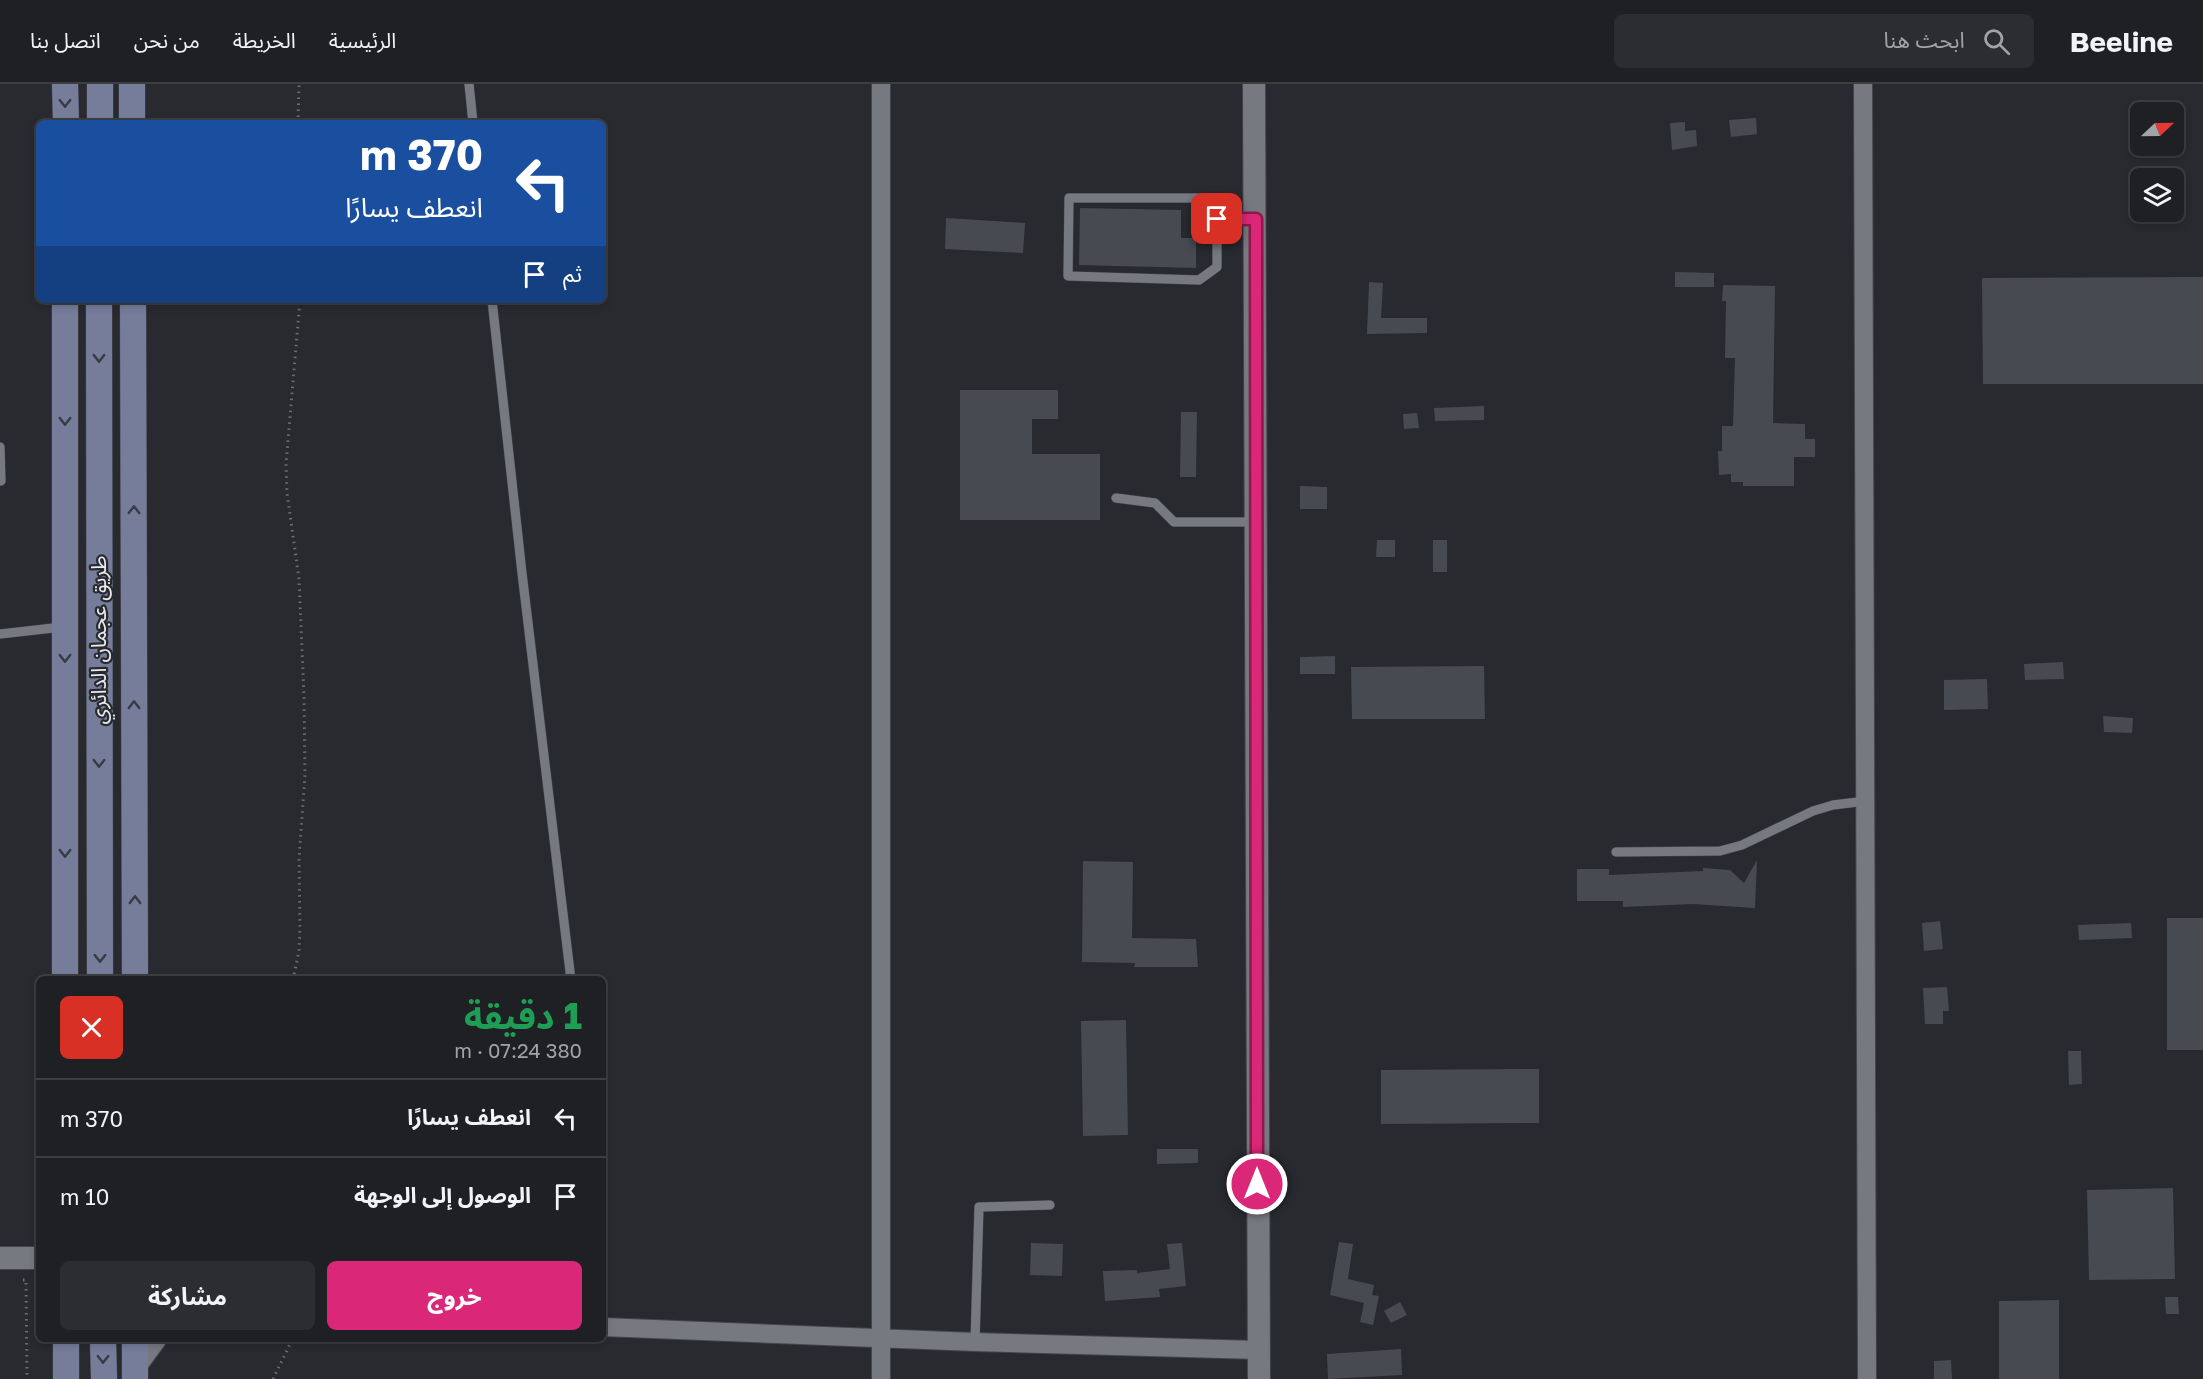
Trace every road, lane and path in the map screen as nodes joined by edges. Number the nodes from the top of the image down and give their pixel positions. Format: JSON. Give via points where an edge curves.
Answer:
{"nodes":[{"id":1,"x":65,"y":84,"type":"edge"},
{"id":2,"x":100,"y":84,"type":"edge"},
{"id":3,"x":132,"y":84,"type":"edge"},
{"id":4,"x":298,"y":84,"type":"edge"},
{"id":5,"x":469,"y":84,"type":"edge"},
{"id":6,"x":881,"y":84,"type":"edge"},
{"id":7,"x":1254,"y":84,"type":"edge"},
{"id":8,"x":1863,"y":84,"type":"edge"},
{"id":9,"x":66,"y":120,"type":"edge"},
{"id":10,"x":100,"y":120,"type":"edge"},
{"id":11,"x":132,"y":120,"type":"edge"},
{"id":12,"x":298,"y":120,"type":"edge"},
{"id":13,"x":473,"y":120,"type":"edge"},
{"id":14,"x":1217,"y":219,"type":"junction"},
{"id":15,"x":1256,"y":219,"type":"junction"},
{"id":16,"x":65,"y":303,"type":"edge"},
{"id":17,"x":99,"y":303,"type":"edge"},
{"id":18,"x":133,"y":303,"type":"edge"},
{"id":19,"x":300,"y":303,"type":"edge"},
{"id":20,"x":492,"y":303,"type":"edge"},
{"id":21,"x":0,"y":447,"type":"edge"},
{"id":22,"x":1,"y":481,"type":"edge"},
{"id":23,"x":1116,"y":498,"type":"dead end"},
{"id":24,"x":1255,"y":522,"type":"junction"},
{"id":25,"x":64,"y":627,"type":"junction"},
{"id":26,"x":0,"y":634,"type":"edge"},
{"id":27,"x":1866,"y":801,"type":"junction"},
{"id":28,"x":1616,"y":852,"type":"dead end"},
{"id":29,"x":65,"y":976,"type":"edge"},
{"id":30,"x":100,"y":976,"type":"edge"},
{"id":31,"x":135,"y":976,"type":"edge"},
{"id":32,"x":294,"y":976,"type":"edge"},
{"id":33,"x":571,"y":976,"type":"edge"},
{"id":34,"x":1050,"y":1205,"type":"dead end"},
{"id":35,"x":0,"y":1258,"type":"edge"},
{"id":36,"x":36,"y":1258,"type":"edge"},
{"id":37,"x":18,"y":1280,"type":"dead end"},
{"id":38,"x":606,"y":1327,"type":"edge"},
{"id":39,"x":881,"y":1338,"type":"junction"},
{"id":40,"x":66,"y":1342,"type":"edge"},
{"id":41,"x":103,"y":1342,"type":"edge"},
{"id":42,"x":135,"y":1342,"type":"edge"},
{"id":43,"x":156,"y":1342,"type":"edge"},
{"id":44,"x":291,"y":1342,"type":"edge"},
{"id":45,"x":975,"y":1342,"type":"junction"},
{"id":46,"x":1258,"y":1350,"type":"junction"},
{"id":47,"x":135,"y":1375,"type":"edge"},
{"id":48,"x":27,"y":1379,"type":"edge"},
{"id":49,"x":66,"y":1379,"type":"edge"},
{"id":50,"x":104,"y":1379,"type":"edge"},
{"id":51,"x":273,"y":1379,"type":"edge"},
{"id":52,"x":881,"y":1379,"type":"edge"},
{"id":53,"x":1259,"y":1379,"type":"edge"},
{"id":54,"x":1868,"y":1379,"type":"edge"}],
"edges":[{"from":1,"to":9,"type":"main road","one_way":true},
{"from":2,"to":10,"type":"main road"},
{"from":3,"to":11,"type":"main road"},
{"from":4,"to":12,"type":"path"},
{"from":5,"to":13,"type":"lane"},
{"from":6,"to":39,"type":"street"},
{"from":7,"to":15,"type":"street"},
{"from":8,"to":27,"type":"street"},
{"from":14,"to":14,"type":"lane","via":[[1217,198],[1069,198],[1068,276],[1199,280],[1216,267]]},
{"from":14,"to":15,"type":"lane"},
{"from":15,"to":24,"type":"street"},
{"from":16,"to":25,"type":"main road","one_way":true},
{"from":17,"to":30,"type":"main road","name":"طريق عجمان الدائري","one_way":true},
{"from":31,"to":18,"type":"main road","name":"طريق عجمان الدائري","one_way":true},
{"from":19,"to":32,"type":"path","via":[[286,464],[299,579],[305,775],[299,859],[299,951]]},
{"from":20,"to":33,"type":"lane"},
{"from":21,"to":22,"type":"lane"},
{"from":23,"to":24,"type":"lane","via":[[1155,503],[1174,522]]},
{"from":24,"to":46,"type":"street"},
{"from":25,"to":26,"type":"lane"},
{"from":25,"to":29,"type":"main road","one_way":true},
{"from":27,"to":28,"type":"lane","via":[[1813,811],[1743,845],[1720,851]]},
{"from":27,"to":54,"type":"street"},
{"from":34,"to":45,"type":"lane","via":[[979,1207]]},
{"from":35,"to":36,"type":"street"},
{"from":37,"to":48,"type":"path","via":[[26,1280]]},
{"from":38,"to":39,"type":"street"},
{"from":39,"to":45,"type":"street"},
{"from":39,"to":52,"type":"street"},
{"from":40,"to":49,"type":"main road"},
{"from":41,"to":50,"type":"main road","one_way":true},
{"from":42,"to":47,"type":"main road"},
{"from":43,"to":47,"type":"street"},
{"from":44,"to":51,"type":"path"},
{"from":45,"to":46,"type":"street"},
{"from":46,"to":53,"type":"street"}]}
